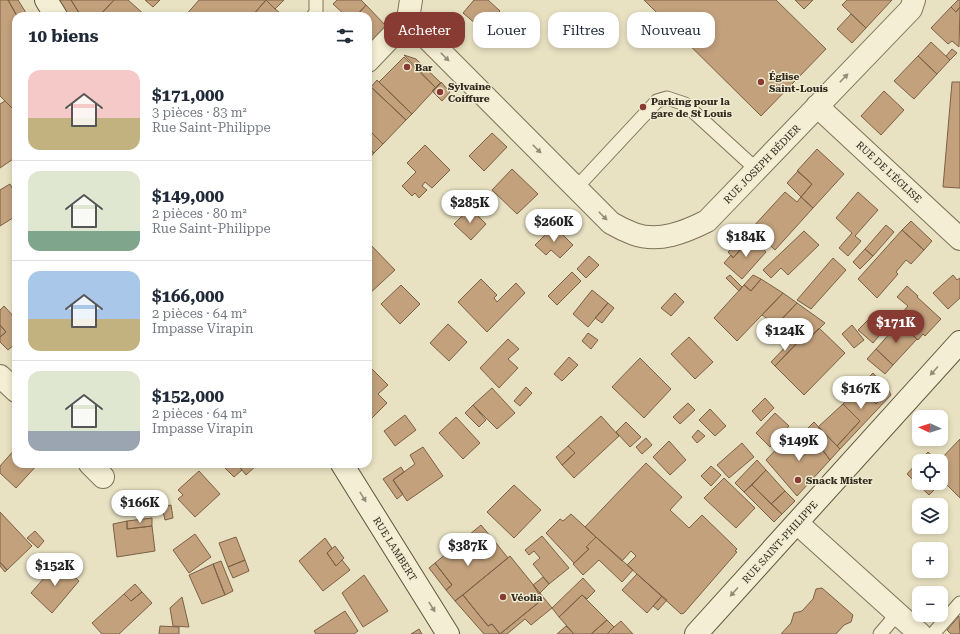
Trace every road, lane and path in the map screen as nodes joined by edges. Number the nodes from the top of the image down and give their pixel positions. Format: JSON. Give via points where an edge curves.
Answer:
{"nodes":[{"id":1,"x":46,"y":0,"type":"edge"},
{"id":2,"x":316,"y":0,"type":"edge"},
{"id":3,"x":914,"y":0,"type":"edge"},
{"id":4,"x":409,"y":10,"type":"edge"},
{"id":5,"x":54,"y":12,"type":"edge"},
{"id":6,"x":316,"y":12,"type":"edge"},
{"id":7,"x":372,"y":56,"type":"edge"},
{"id":8,"x":817,"y":106,"type":"junction"},
{"id":9,"x":756,"y":169,"type":"junction"},
{"id":10,"x":576,"y":188,"type":"junction"},
{"id":11,"x":960,"y":239,"type":"edge"},
{"id":12,"x":960,"y":342,"type":"edge"},
{"id":13,"x":0,"y":376,"type":"edge"},
{"id":14,"x":12,"y":387,"type":"edge"},
{"id":15,"x":344,"y":468,"type":"edge"},
{"id":16,"x":797,"y":523,"type":"junction"},
{"id":17,"x":960,"y":603,"type":"edge"},
{"id":18,"x":898,"y":613,"type":"junction"},
{"id":19,"x":448,"y":634,"type":"edge"},
{"id":20,"x":696,"y":634,"type":"edge"},
{"id":21,"x":880,"y":634,"type":"edge"},
{"id":22,"x":920,"y":634,"type":"edge"},
{"id":23,"x":933,"y":634,"type":"edge"}],
"edges":[{"from":1,"to":5,"type":"street"},
{"from":2,"to":6,"type":"lane"},
{"from":8,"to":3,"type":"street","name":"RUE JOSEPH BÉDIER","one_way":true,"via":[[911,9]]},
{"from":4,"to":7,"type":"street"},
{"from":4,"to":10,"type":"street","name":"RUE JOSEPH BÉDIER","one_way":true},
{"from":8,"to":9,"type":"street","name":"RUE JOSEPH BÉDIER"},
{"from":8,"to":11,"type":"street","name":"RUE DE L'ÉGLISE"},
{"from":10,"to":9,"type":"street","name":"RUE JOSEPH BÉDIER","one_way":true,"via":[[611,223],[635,235],[659,237],[682,233],[707,221]]},
{"from":9,"to":10,"type":"lane","via":[[684,104],[667,98],[657,101]]},
{"from":12,"to":16,"type":"street","name":"RUE SAINT-PHILIPPE","one_way":true},
{"from":13,"to":14,"type":"street"},
{"from":15,"to":19,"type":"street","name":"RUE LAMBERT","one_way":true},
{"from":16,"to":18,"type":"street"},
{"from":16,"to":20,"type":"street","name":"RUE SAINT-PHILIPPE","one_way":true},
{"from":17,"to":23,"type":"lane"},
{"from":18,"to":21,"type":"lane"},
{"from":18,"to":22,"type":"street"}]}
